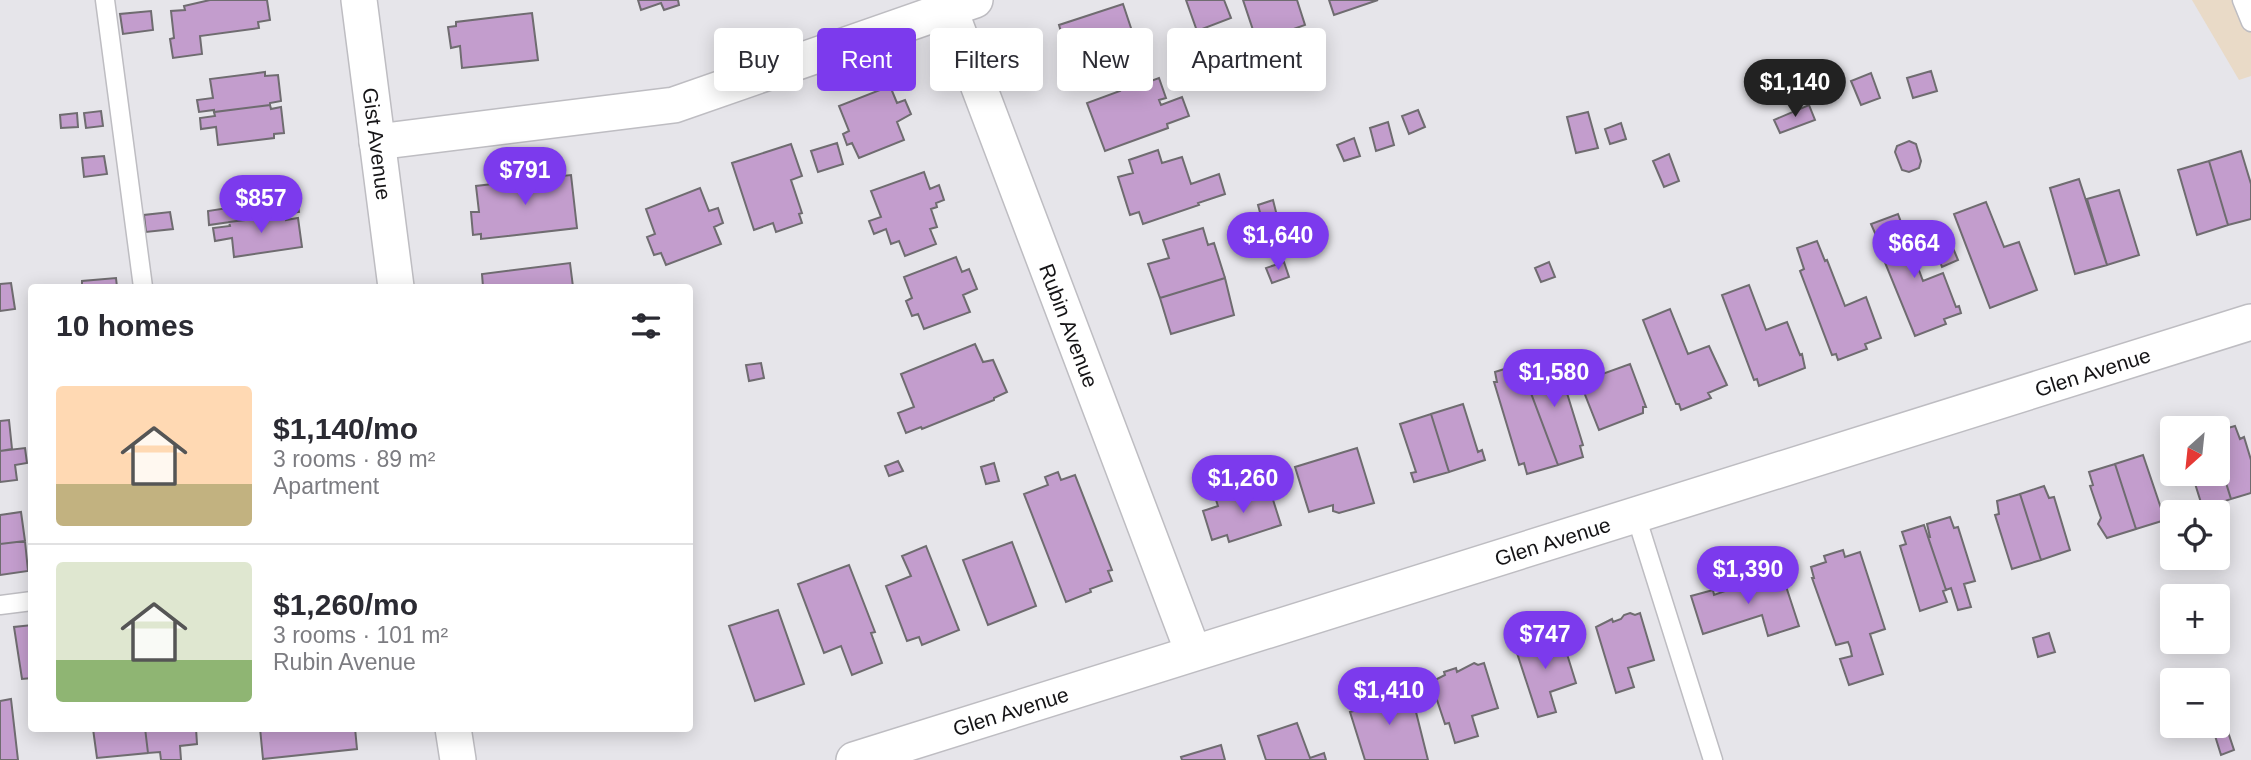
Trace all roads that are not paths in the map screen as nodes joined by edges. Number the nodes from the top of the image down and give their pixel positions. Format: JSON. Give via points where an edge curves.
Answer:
{"nodes":[{"id":1,"x":105,"y":0,"type":"edge"},
{"id":2,"x":359,"y":0,"type":"edge"},
{"id":3,"x":2242,"y":0,"type":"edge"},
{"id":4,"x":957,"y":3,"type":"edge"},
{"id":5,"x":2251,"y":22,"type":"edge"},
{"id":6,"x":377,"y":142,"type":"junction"},
{"id":7,"x":143,"y":284,"type":"edge"},
{"id":8,"x":396,"y":284,"type":"edge"},
{"id":9,"x":2251,"y":322,"type":"edge"},
{"id":10,"x":1636,"y":516,"type":"junction"},
{"id":11,"x":28,"y":602,"type":"edge"},
{"id":12,"x":0,"y":605,"type":"edge"},
{"id":13,"x":1193,"y":652,"type":"junction"},
{"id":14,"x":454,"y":732,"type":"edge"},
{"id":15,"x":458,"y":760,"type":"edge"},
{"id":16,"x":854,"y":760,"type":"edge"},
{"id":17,"x":1713,"y":760,"type":"edge"}],
"edges":[{"from":1,"to":7,"type":"lane"},
{"from":2,"to":6,"type":"street","name":"Gist Avenue"},
{"from":3,"to":5,"type":"lane"},
{"from":4,"to":6,"type":"street","via":[[674,105]]},
{"from":4,"to":13,"type":"street","name":"Rubin Avenue"},
{"from":6,"to":8,"type":"street","name":"Gist Avenue"},
{"from":9,"to":10,"type":"street","name":"Glen Avenue"},
{"from":10,"to":13,"type":"street","name":"Glen Avenue"},
{"from":10,"to":17,"type":"lane"},
{"from":11,"to":12,"type":"lane"},
{"from":13,"to":16,"type":"street","name":"Glen Avenue"},
{"from":14,"to":15,"type":"street"}]}
